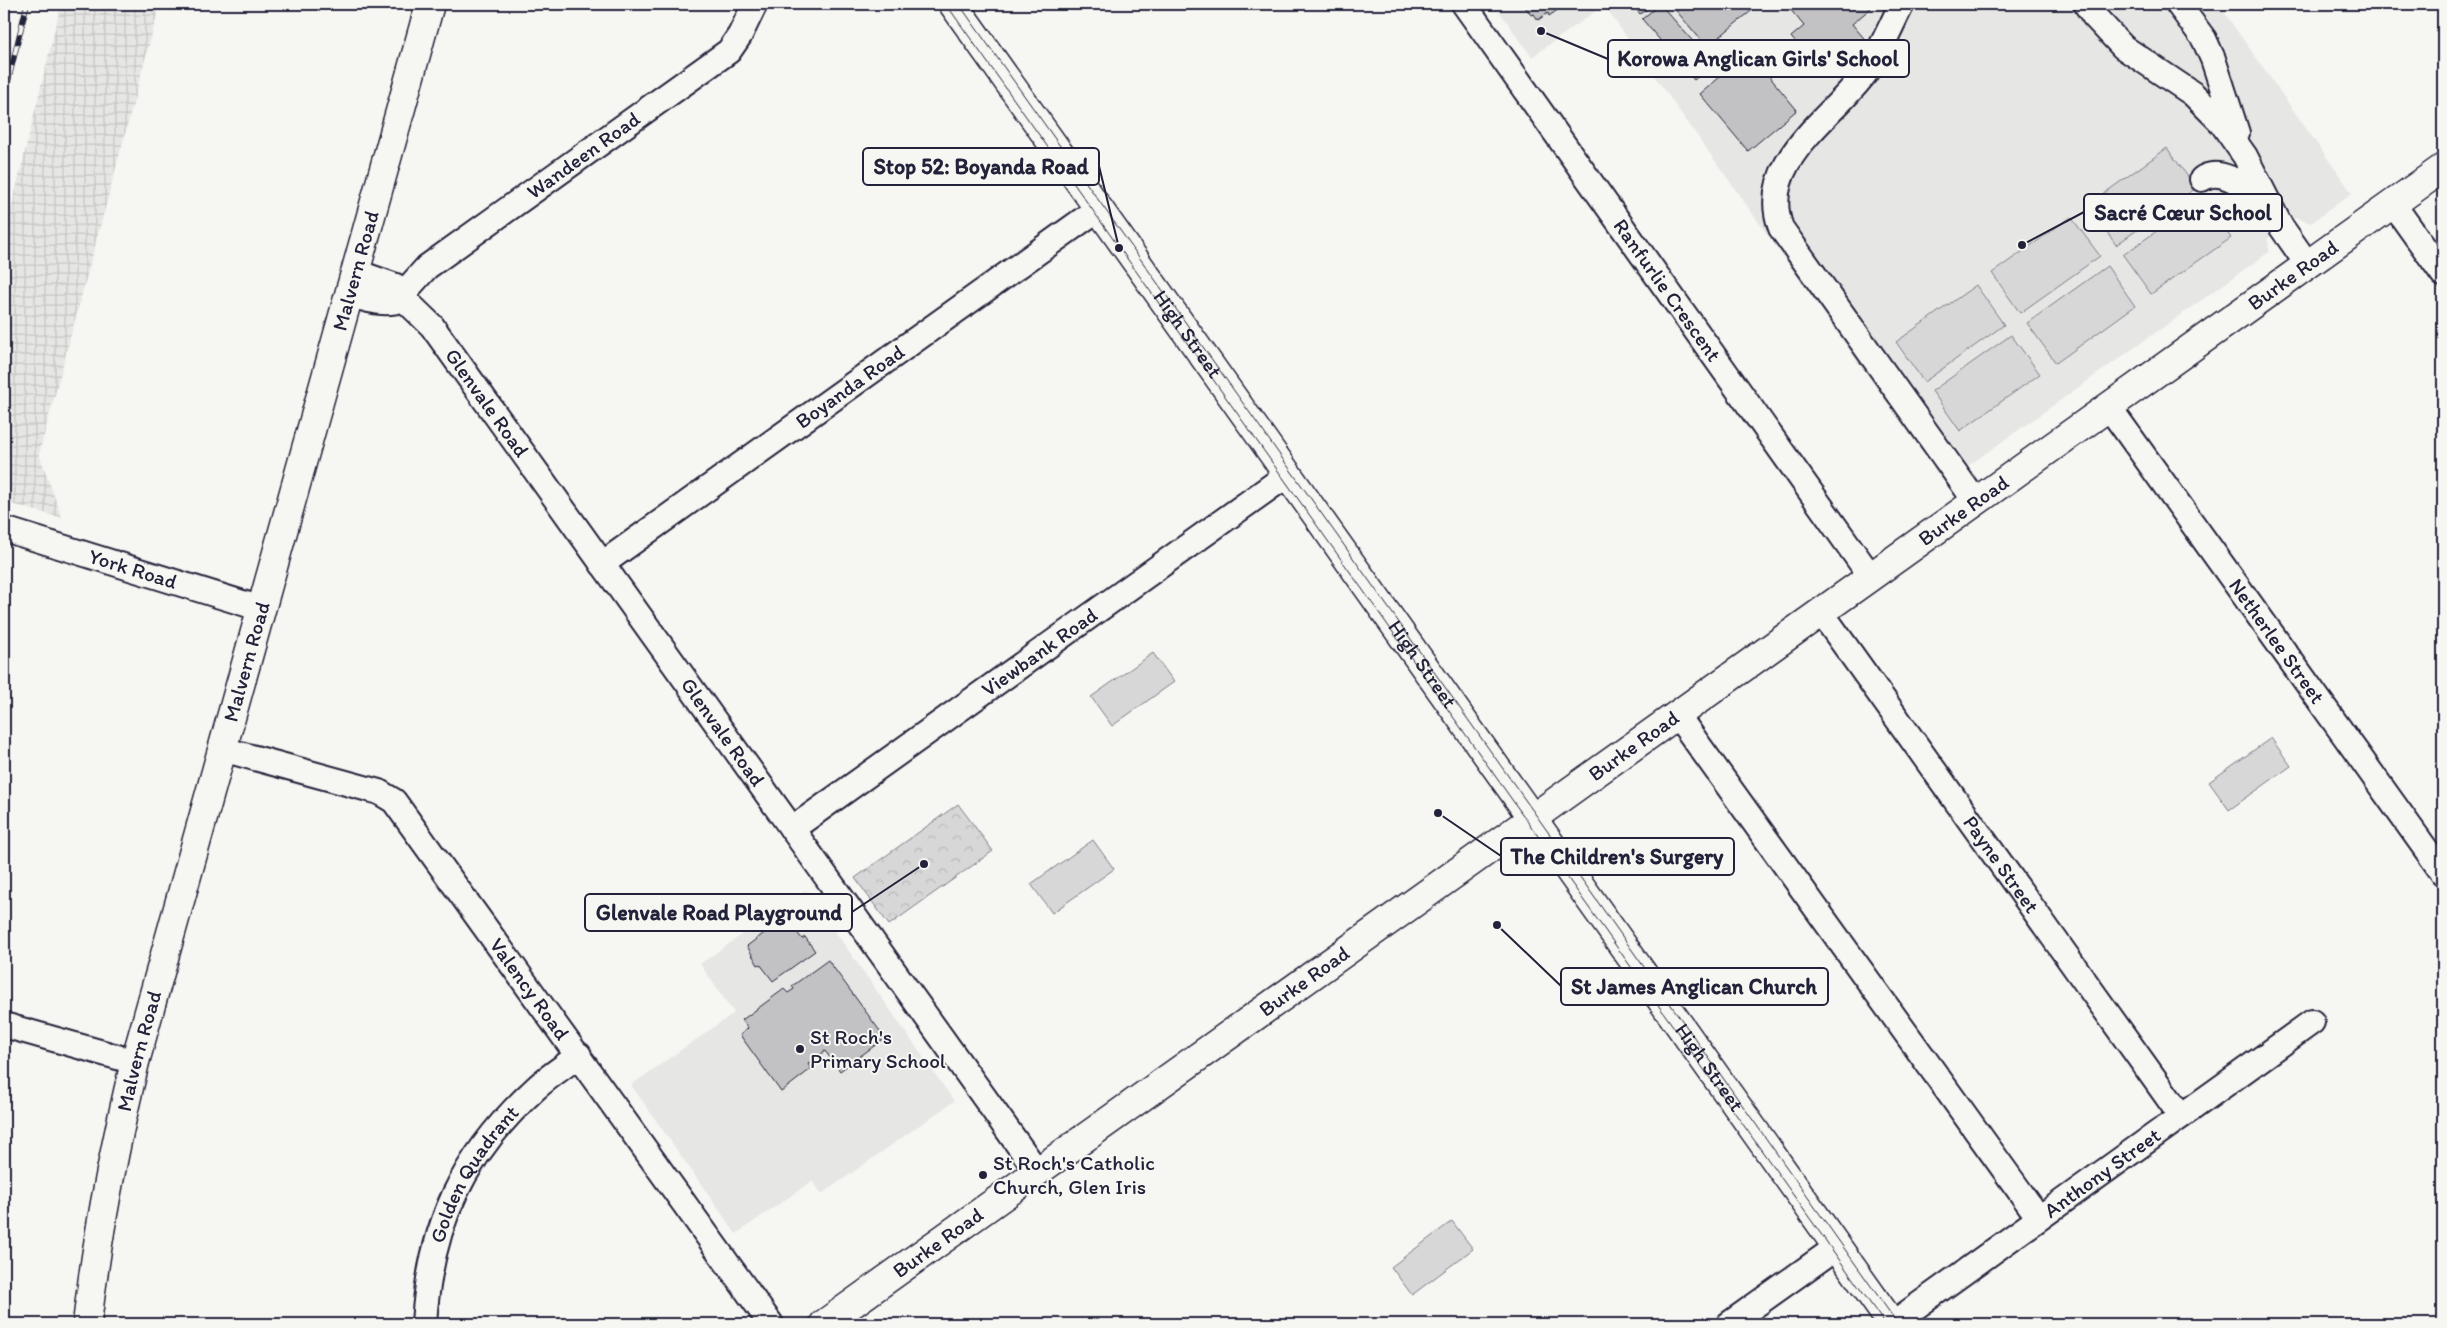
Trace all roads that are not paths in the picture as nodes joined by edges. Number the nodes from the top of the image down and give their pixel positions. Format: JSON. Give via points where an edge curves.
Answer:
{"nodes":[{"id":1,"x":430,"y":4,"type":"edge"},
{"id":2,"x":755,"y":4,"type":"edge"},
{"id":3,"x":952,"y":4,"type":"edge"},
{"id":4,"x":1464,"y":4,"type":"edge"},
{"id":5,"x":1902,"y":4,"type":"edge"},
{"id":6,"x":2086,"y":4,"type":"edge"},
{"id":7,"x":2178,"y":4,"type":"edge"},
{"id":8,"x":2245,"y":156,"type":"junction"},
{"id":9,"x":2443,"y":168,"type":"edge"},
{"id":10,"x":2202,"y":179,"type":"dead end"},
{"id":11,"x":2269,"y":203,"type":"junction"},
{"id":12,"x":2394,"y":204,"type":"junction"},
{"id":13,"x":1098,"y":209,"type":"junction"},
{"id":14,"x":2308,"y":265,"type":"junction"},
{"id":15,"x":2443,"y":274,"type":"edge"},
{"id":16,"x":353,"y":284,"type":"junction"},
{"id":17,"x":404,"y":299,"type":"junction"},
{"id":18,"x":2109,"y":407,"type":"junction"},
{"id":19,"x":1287,"y":475,"type":"junction"},
{"id":20,"x":1976,"y":502,"type":"junction"},
{"id":21,"x":4,"y":529,"type":"edge"},
{"id":22,"x":602,"y":564,"type":"junction"},
{"id":23,"x":1871,"y":577,"type":"junction"},
{"id":24,"x":262,"y":609,"type":"junction"},
{"id":25,"x":1821,"y":612,"type":"junction"},
{"id":26,"x":1677,"y":715,"type":"junction"},
{"id":27,"x":222,"y":749,"type":"junction"},
{"id":28,"x":1532,"y":819,"type":"junction"},
{"id":29,"x":792,"y":829,"type":"junction"},
{"id":30,"x":2443,"y":873,"type":"edge"},
{"id":31,"x":2312,"y":1022,"type":"dead end"},
{"id":32,"x":4,"y":1026,"type":"edge"},
{"id":33,"x":579,"y":1055,"type":"junction"},
{"id":34,"x":135,"y":1062,"type":"junction"},
{"id":35,"x":2181,"y":1116,"type":"junction"},
{"id":36,"x":1037,"y":1172,"type":"junction"},
{"id":37,"x":2039,"y":1218,"type":"junction"},
{"id":38,"x":1837,"y":1247,"type":"junction"},
{"id":39,"x":87,"y":1324,"type":"edge"},
{"id":40,"x":424,"y":1324,"type":"edge"},
{"id":41,"x":771,"y":1324,"type":"edge"},
{"id":42,"x":824,"y":1324,"type":"edge"},
{"id":43,"x":1729,"y":1324,"type":"edge"},
{"id":44,"x":1892,"y":1324,"type":"edge"}],
"edges":[{"from":1,"to":16,"type":"main road","name":"Malvern Road"},
{"from":2,"to":17,"type":"street","name":"Wandeen Road","via":[[729,51],[428,267],[410,286]]},
{"from":3,"to":13,"type":"main road","name":"High Street"},
{"from":4,"to":23,"type":"street","name":"Ranfurlie Crescent"},
{"from":5,"to":20,"type":"street","via":[[1866,72],[1790,158],[1777,184],[1777,218]]},
{"from":6,"to":8,"type":"street","via":[[2123,47],[2208,108]]},
{"from":7,"to":8,"type":"street","via":[[2204,39]]},
{"from":8,"to":11,"type":"street"},
{"from":9,"to":12,"type":"main road","name":"Burke Road"},
{"from":10,"to":11,"type":"street","via":[[2214,174],[2227,177]]},
{"from":11,"to":14,"type":"street"},
{"from":12,"to":14,"type":"main road","name":"Burke Road"},
{"from":12,"to":15,"type":"street"},
{"from":13,"to":19,"type":"main road","name":"High Street"},
{"from":13,"to":22,"type":"street","name":"Boyanda Road"},
{"from":14,"to":18,"type":"main road","name":"Burke Road"},
{"from":16,"to":17,"type":"street","via":[[372,301],[392,304]]},
{"from":16,"to":24,"type":"main road","name":"Malvern Road"},
{"from":17,"to":22,"type":"street","name":"Glenvale Road","via":[[432,326]]},
{"from":18,"to":20,"type":"main road","name":"Burke Road"},
{"from":18,"to":30,"type":"street","name":"Netherlee Street"},
{"from":19,"to":28,"type":"main road","name":"High Street"},
{"from":19,"to":29,"type":"street","name":"Viewbank Road"},
{"from":20,"to":23,"type":"main road","name":"Burke Road"},
{"from":21,"to":24,"type":"street","name":"York Road"},
{"from":22,"to":29,"type":"street","name":"Glenvale Road"},
{"from":23,"to":25,"type":"main road","name":"Burke Road"},
{"from":24,"to":27,"type":"main road","name":"Malvern Road"},
{"from":25,"to":26,"type":"main road","name":"Burke Road"},
{"from":25,"to":35,"type":"street","name":"Payne Street"},
{"from":26,"to":28,"type":"main road","name":"Burke Road"},
{"from":26,"to":37,"type":"street"},
{"from":27,"to":33,"type":"street","name":"Valency Road","via":[[379,792],[394,801]]},
{"from":27,"to":34,"type":"main road","name":"Malvern Road"},
{"from":28,"to":36,"type":"main road","name":"Burke Road"},
{"from":28,"to":38,"type":"main road","name":"High Street"},
{"from":29,"to":36,"type":"street","name":"Glenvale Road"},
{"from":31,"to":35,"type":"street","name":"Anthony Street"},
{"from":32,"to":34,"type":"street"},
{"from":33,"to":40,"type":"street","name":"Golden Quadrant","via":[[538,1086],[494,1130],[465,1174],[449,1205],[435,1245],[426,1288]]},
{"from":33,"to":41,"type":"street","name":"Valency Road"},
{"from":34,"to":39,"type":"main road","name":"Malvern Road","via":[[114,1150],[94,1262]]},
{"from":35,"to":37,"type":"street","name":"Anthony Street"},
{"from":36,"to":42,"type":"main road","name":"Burke Road"},
{"from":37,"to":44,"type":"street","name":"Anthony Street"},
{"from":38,"to":43,"type":"street"},
{"from":38,"to":44,"type":"main road","name":"High Street"}]}
